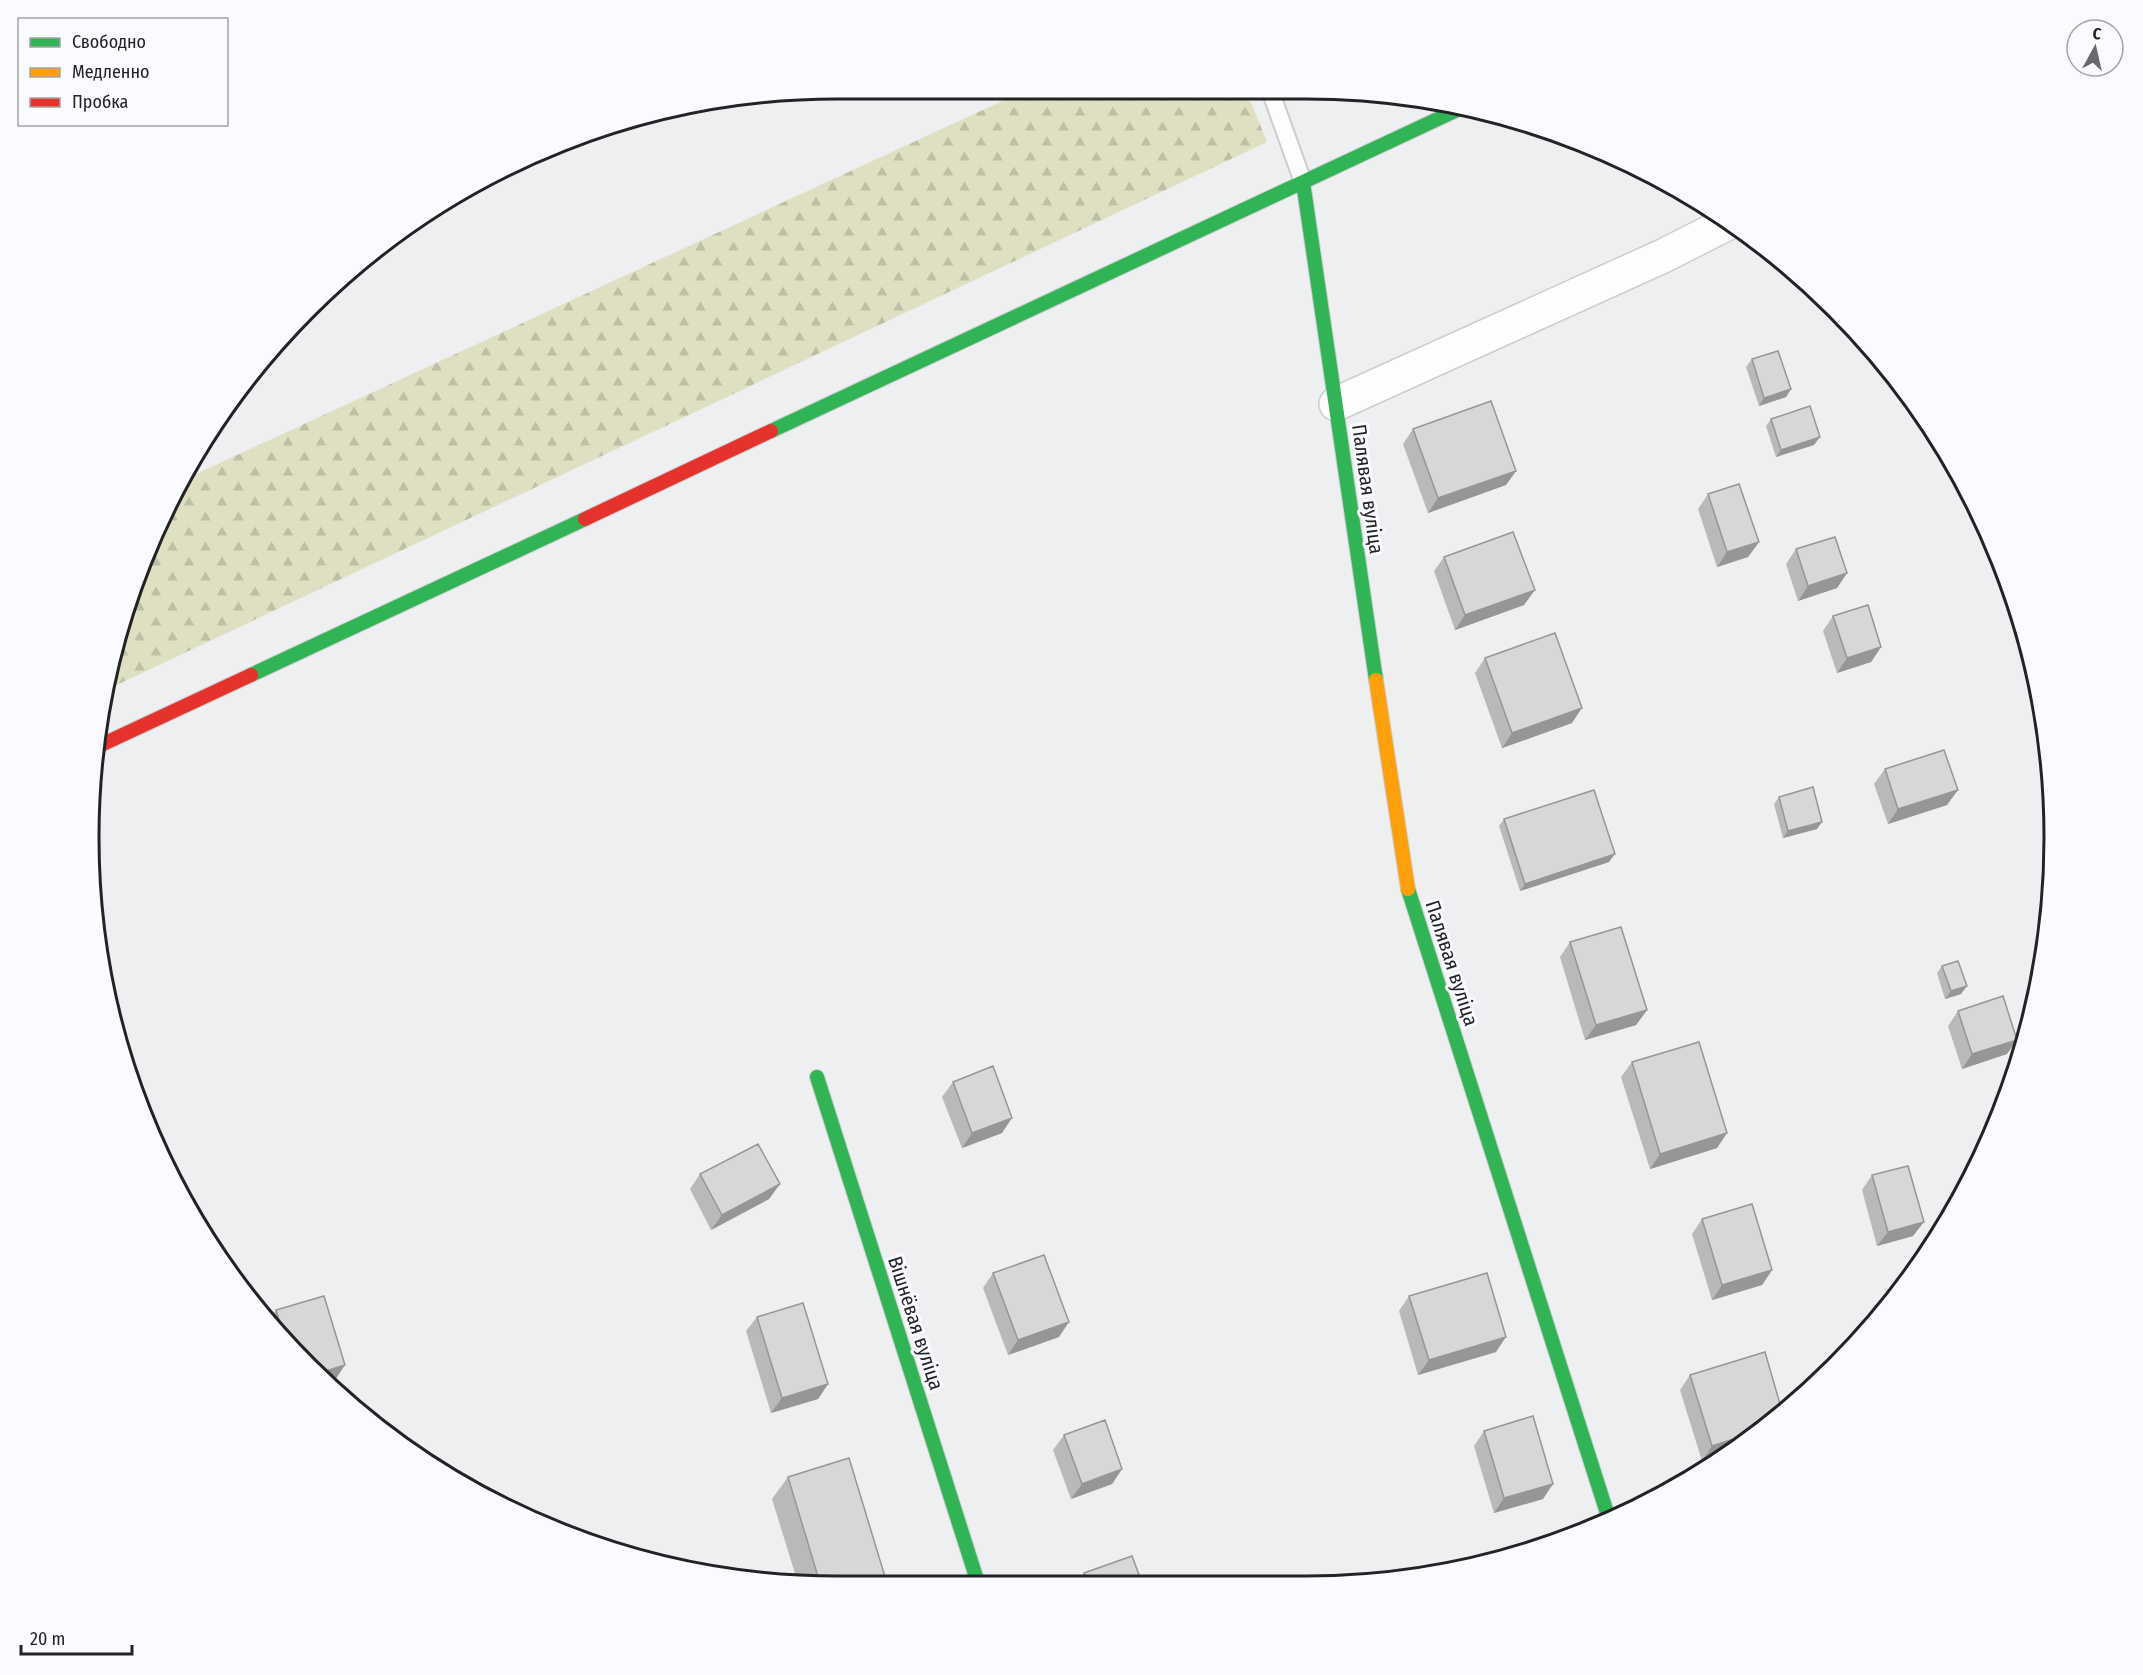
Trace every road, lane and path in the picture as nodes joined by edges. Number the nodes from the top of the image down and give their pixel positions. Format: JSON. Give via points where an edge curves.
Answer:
{"nodes":[{"id":1,"x":1273,"y":99,"type":"edge"},
{"id":2,"x":1450,"y":113,"type":"edge"},
{"id":3,"x":1303,"y":182,"type":"junction"},
{"id":4,"x":1721,"y":227,"type":"edge"},
{"id":5,"x":1336,"y":404,"type":"junction"},
{"id":6,"x":105,"y":744,"type":"edge"},
{"id":7,"x":818,"y":1077,"type":"dead end"},
{"id":8,"x":1607,"y":1512,"type":"edge"},
{"id":9,"x":976,"y":1576,"type":"edge"}],
"edges":[{"from":1,"to":3,"type":"lane"},
{"from":2,"to":3,"type":"street"},
{"from":3,"to":5,"type":"street","name":"Палявая вуліца"},
{"from":3,"to":6,"type":"street"},
{"from":4,"to":5,"type":"street"},
{"from":5,"to":8,"type":"street","name":"Палявая вуліца","via":[[1406,884]]},
{"from":7,"to":9,"type":"street","name":"Вішнёвая вуліца"}]}
